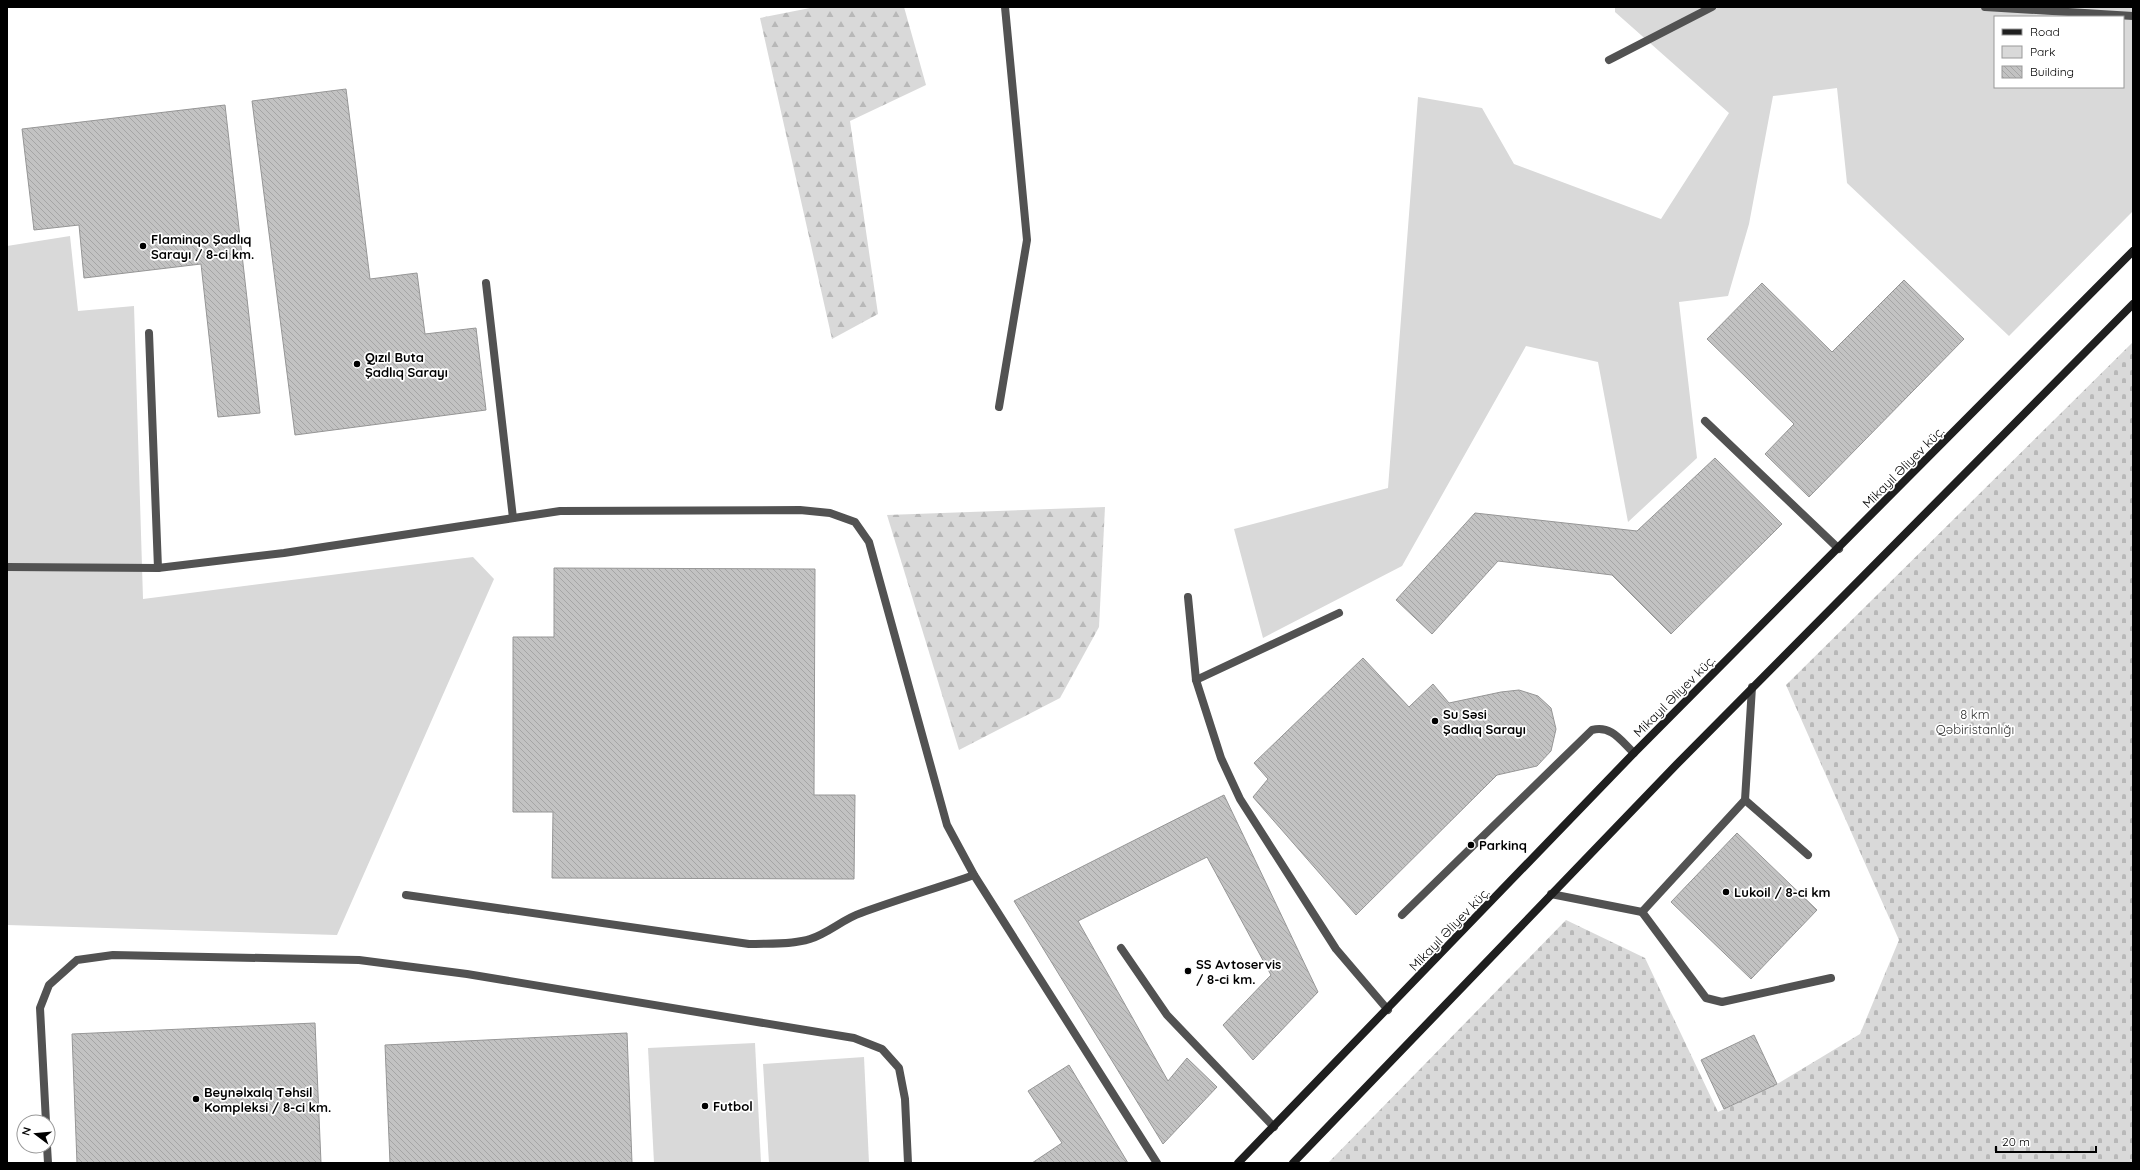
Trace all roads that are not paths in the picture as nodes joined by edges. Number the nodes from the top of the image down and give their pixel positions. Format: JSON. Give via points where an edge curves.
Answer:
{"nodes":[{"id":1,"x":1005,"y":7,"type":"edge"},
{"id":2,"x":1712,"y":7,"type":"edge"},
{"id":3,"x":1985,"y":7,"type":"edge"},
{"id":4,"x":2133,"y":16,"type":"edge"},
{"id":5,"x":1609,"y":60,"type":"dead end"},
{"id":6,"x":2133,"y":251,"type":"edge"},
{"id":7,"x":486,"y":283,"type":"dead end"},
{"id":8,"x":2133,"y":304,"type":"edge"},
{"id":9,"x":149,"y":333,"type":"dead end"},
{"id":10,"x":999,"y":407,"type":"dead end"},
{"id":11,"x":1705,"y":421,"type":"dead end"},
{"id":12,"x":513,"y":518,"type":"junction"},
{"id":13,"x":1839,"y":549,"type":"junction"},
{"id":14,"x":7,"y":567,"type":"edge"},
{"id":15,"x":158,"y":568,"type":"junction"},
{"id":16,"x":1188,"y":597,"type":"dead end"},
{"id":17,"x":1339,"y":613,"type":"dead end"},
{"id":18,"x":1196,"y":680,"type":"junction"},
{"id":19,"x":1752,"y":687,"type":"junction"},
{"id":20,"x":1634,"y":753,"type":"junction"},
{"id":21,"x":1745,"y":800,"type":"junction"},
{"id":22,"x":1808,"y":855,"type":"dead end"},
{"id":23,"x":974,"y":875,"type":"junction"},
{"id":24,"x":1551,"y":894,"type":"junction"},
{"id":25,"x":406,"y":895,"type":"dead end"},
{"id":26,"x":1642,"y":912,"type":"junction"},
{"id":27,"x":1402,"y":916,"type":"dead end"},
{"id":28,"x":1121,"y":948,"type":"dead end"},
{"id":29,"x":1831,"y":978,"type":"dead end"},
{"id":30,"x":1388,"y":1010,"type":"junction"},
{"id":31,"x":46,"y":1114,"type":"edge"},
{"id":32,"x":1274,"y":1127,"type":"junction"},
{"id":33,"x":908,"y":1163,"type":"edge"},
{"id":34,"x":1157,"y":1163,"type":"edge"},
{"id":35,"x":1238,"y":1163,"type":"edge"},
{"id":36,"x":1293,"y":1163,"type":"edge"}],
"edges":[{"from":1,"to":10,"type":"lane","via":[[1027,240]]},
{"from":2,"to":5,"type":"lane"},
{"from":3,"to":4,"type":"lane"},
{"from":6,"to":13,"type":"main road","name":"Mikayıl Əliyev küç."},
{"from":7,"to":12,"type":"lane"},
{"from":8,"to":19,"type":"main road"},
{"from":9,"to":15,"type":"lane"},
{"from":11,"to":13,"type":"lane"},
{"from":12,"to":15,"type":"lane","via":[[284,553]]},
{"from":12,"to":23,"type":"lane","via":[[560,511],[800,510],[830,513],[855,522],[869,542],[947,825]]},
{"from":13,"to":20,"type":"main road","name":"Mikayıl Əliyev küç."},
{"from":14,"to":15,"type":"lane"},
{"from":16,"to":18,"type":"lane"},
{"from":17,"to":18,"type":"lane"},
{"from":18,"to":30,"type":"lane","via":[[1221,758],[1240,799],[1336,949]]},
{"from":19,"to":21,"type":"lane"},
{"from":19,"to":24,"type":"main road"},
{"from":20,"to":27,"type":"lane","via":[[1609,730],[1592,730]]},
{"from":20,"to":30,"type":"main road","name":"Mikayıl Əliyev küç."},
{"from":21,"to":22,"type":"lane"},
{"from":21,"to":26,"type":"lane"},
{"from":23,"to":25,"type":"lane","via":[[852,916],[810,939],[784,943],[750,944]]},
{"from":23,"to":34,"type":"lane"},
{"from":24,"to":26,"type":"lane"},
{"from":24,"to":36,"type":"main road"},
{"from":26,"to":29,"type":"lane","via":[[1706,998],[1722,1002]]},
{"from":28,"to":32,"type":"lane","via":[[1167,1015]]},
{"from":30,"to":32,"type":"main road","name":"Mikayıl Əliyev küç."},
{"from":31,"to":33,"type":"lane","via":[[40,1008],[49,984],[77,960],[113,955],[359,960],[467,974],[854,1038],[882,1049],[899,1068],[904,1099]]},
{"from":32,"to":35,"type":"main road","name":"Mikayıl Əliyev küç."}]}
